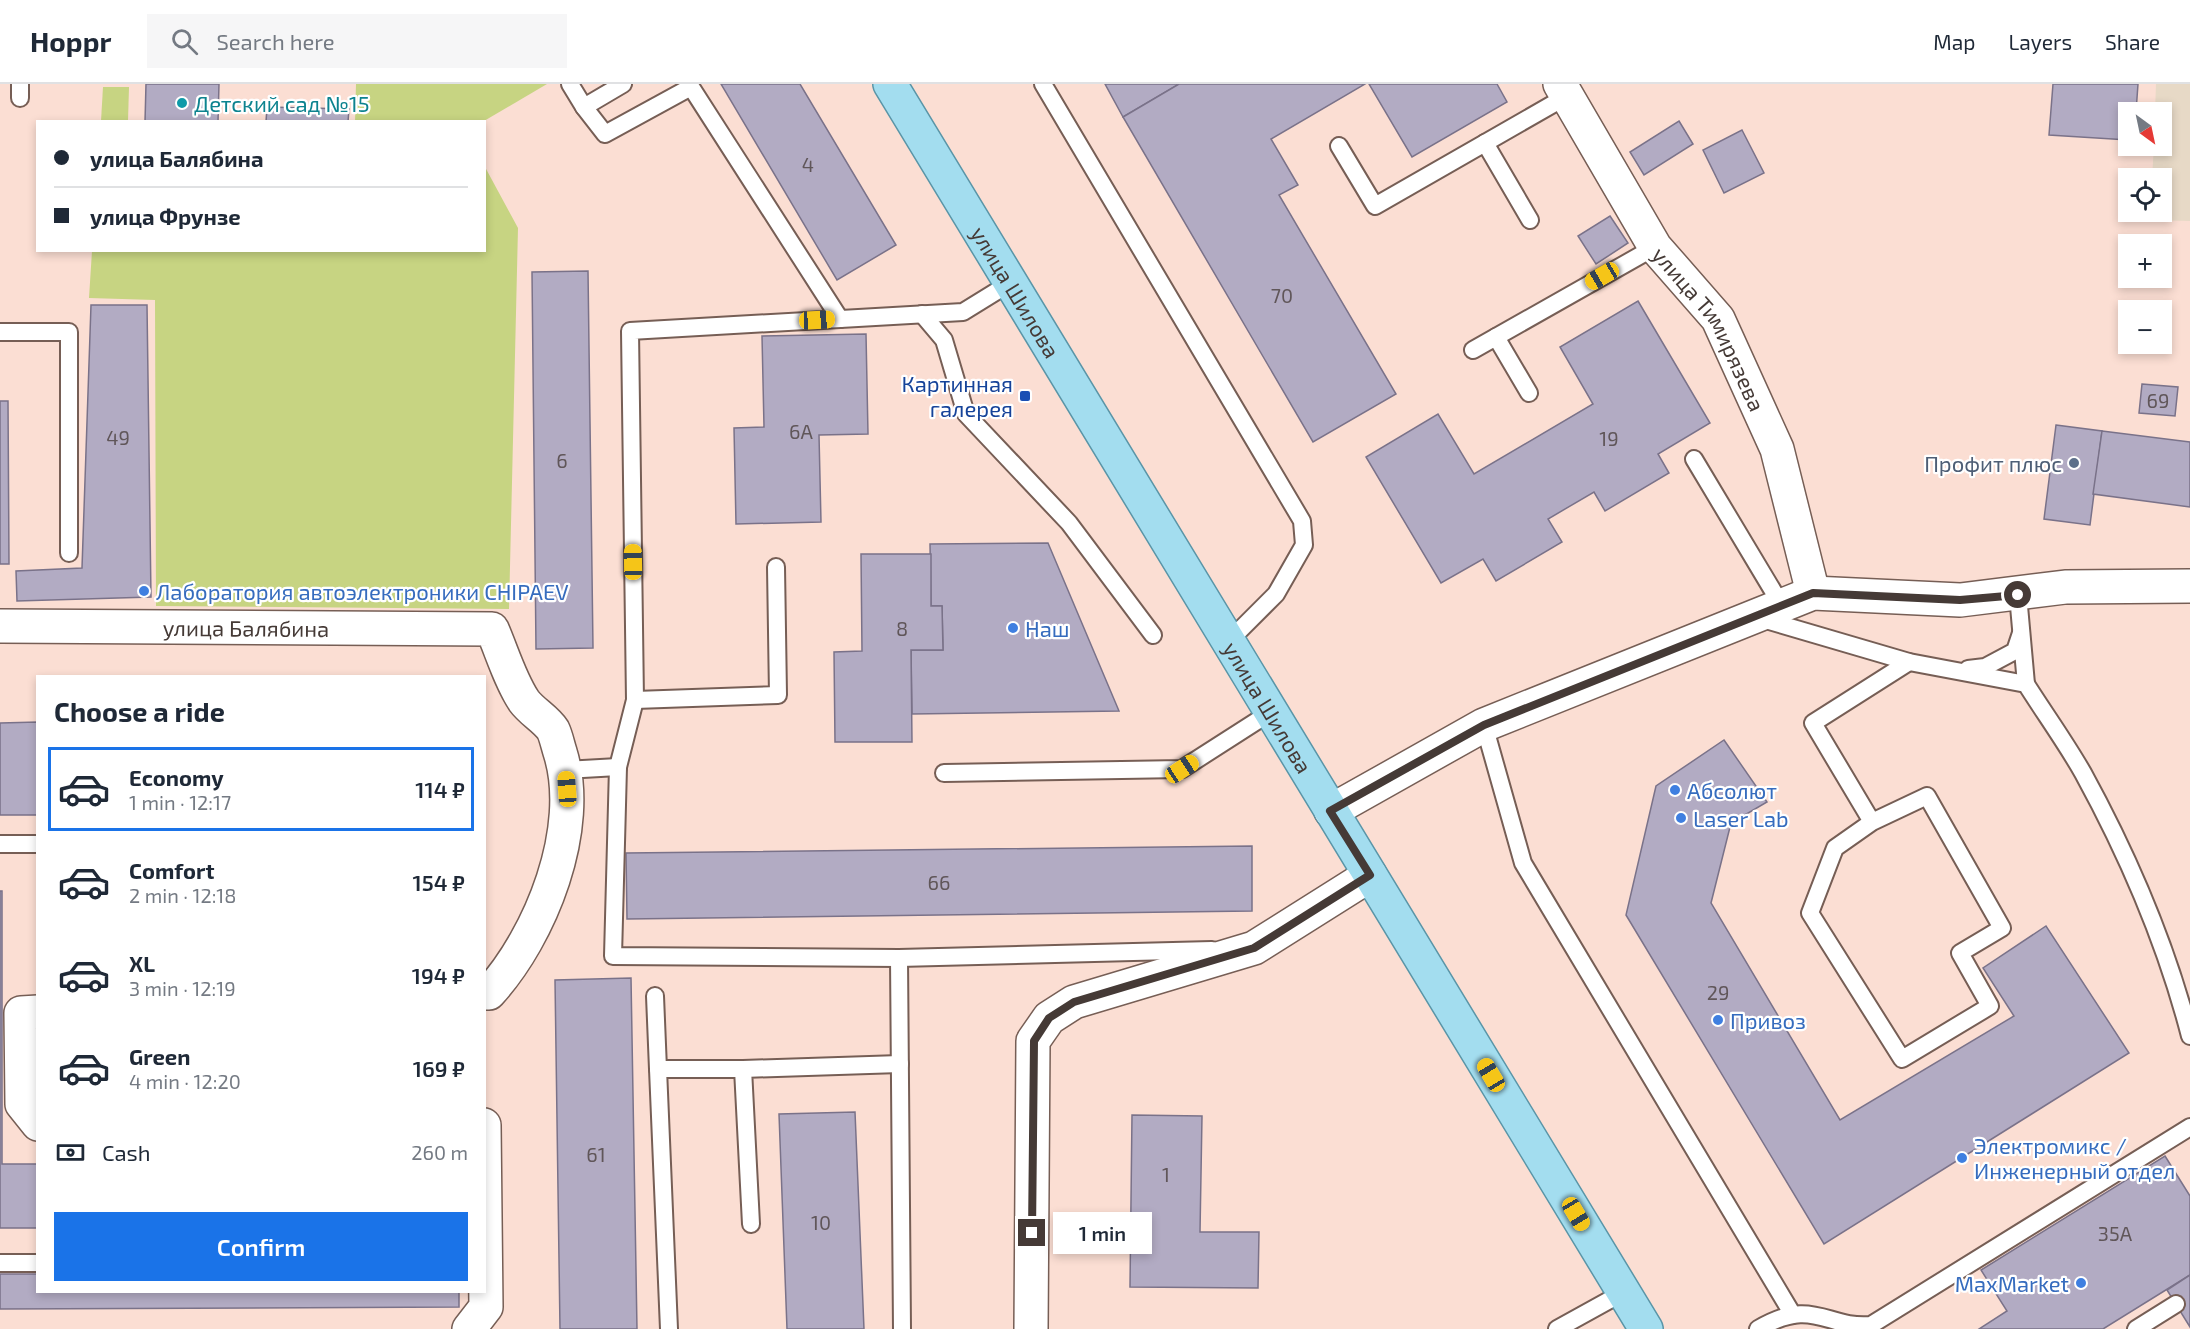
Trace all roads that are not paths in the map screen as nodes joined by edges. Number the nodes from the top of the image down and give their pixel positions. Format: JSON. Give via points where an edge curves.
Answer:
{"nodes":[{"id":1,"x":570,"y":84,"type":"edge"},
{"id":2,"x":623,"y":84,"type":"edge"},
{"id":3,"x":890,"y":84,"type":"edge"},
{"id":4,"x":1043,"y":84,"type":"edge"},
{"id":5,"x":1563,"y":90,"type":"edge"},
{"id":6,"x":584,"y":107,"type":"junction"},
{"id":7,"x":1485,"y":143,"type":"junction"},
{"id":8,"x":1339,"y":146,"type":"dead end"},
{"id":9,"x":1530,"y":220,"type":"dead end"},
{"id":10,"x":1655,"y":247,"type":"junction"},
{"id":11,"x":1010,"y":283,"type":"junction"},
{"id":12,"x":922,"y":314,"type":"junction"},
{"id":13,"x":840,"y":319,"type":"junction"},
{"id":14,"x":0,"y":332,"type":"edge"},
{"id":15,"x":1496,"y":337,"type":"junction"},
{"id":16,"x":1473,"y":350,"type":"dead end"},
{"id":17,"x":1529,"y":393,"type":"dead end"},
{"id":18,"x":1694,"y":459,"type":"dead end"},
{"id":19,"x":69,"y":553,"type":"dead end"},
{"id":20,"x":776,"y":567,"type":"dead end"},
{"id":21,"x":2190,"y":586,"type":"edge"},
{"id":22,"x":1813,"y":593,"type":"junction"},
{"id":23,"x":2018,"y":595,"type":"junction"},
{"id":24,"x":1770,"y":611,"type":"junction"},
{"id":25,"x":0,"y":626,"type":"edge"},
{"id":26,"x":2021,"y":632,"type":"junction"},
{"id":27,"x":1153,"y":635,"type":"dead end"},
{"id":28,"x":1228,"y":642,"type":"junction"},
{"id":29,"x":1909,"y":662,"type":"junction"},
{"id":30,"x":1959,"y":670,"type":"junction"},
{"id":31,"x":2026,"y":684,"type":"junction"},
{"id":32,"x":635,"y":700,"type":"junction"},
{"id":33,"x":1270,"y":712,"type":"junction"},
{"id":34,"x":1484,"y":725,"type":"junction"},
{"id":35,"x":618,"y":767,"type":"junction"},
{"id":36,"x":565,"y":770,"type":"junction"},
{"id":37,"x":945,"y":773,"type":"dead end"},
{"id":38,"x":1330,"y":811,"type":"junction"},
{"id":39,"x":1872,"y":822,"type":"junction"},
{"id":40,"x":0,"y":844,"type":"edge"},
{"id":41,"x":36,"y":844,"type":"edge"},
{"id":42,"x":1370,"y":875,"type":"junction"},
{"id":43,"x":1254,"y":948,"type":"junction"},
{"id":44,"x":899,"y":958,"type":"junction"},
{"id":45,"x":486,"y":993,"type":"edge"},
{"id":46,"x":655,"y":996,"type":"dead end"},
{"id":47,"x":36,"y":1012,"type":"edge"},
{"id":48,"x":2190,"y":1035,"type":"edge"},
{"id":49,"x":900,"y":1064,"type":"junction"},
{"id":50,"x":658,"y":1069,"type":"junction"},
{"id":51,"x":743,"y":1069,"type":"junction"},
{"id":52,"x":36,"y":1122,"type":"edge"},
{"id":53,"x":2190,"y":1127,"type":"edge"},
{"id":54,"x":751,"y":1224,"type":"dead end"},
{"id":55,"x":486,"y":1259,"type":"edge"},
{"id":56,"x":0,"y":1263,"type":"edge"},
{"id":57,"x":36,"y":1263,"type":"edge"},
{"id":58,"x":1624,"y":1292,"type":"junction"},
{"id":59,"x":2176,"y":1304,"type":"dead end"},
{"id":60,"x":1806,"y":1320,"type":"edge"},
{"id":61,"x":470,"y":1329,"type":"edge"},
{"id":62,"x":669,"y":1329,"type":"edge"},
{"id":63,"x":902,"y":1329,"type":"edge"},
{"id":64,"x":1031,"y":1329,"type":"edge"},
{"id":65,"x":1557,"y":1329,"type":"edge"},
{"id":66,"x":1646,"y":1329,"type":"edge"},
{"id":67,"x":1758,"y":1329,"type":"edge"},
{"id":68,"x":2136,"y":1329,"type":"edge"}],
"edges":[{"from":1,"to":6,"type":"lane"},
{"from":2,"to":6,"type":"lane"},
{"from":3,"to":11,"type":"main road","name":"улица Шилова"},
{"from":4,"to":28,"type":"lane","via":[[1302,521],[1304,545],[1276,594]]},
{"from":5,"to":7,"type":"lane"},
{"from":5,"to":10,"type":"street","name":"улица Тимирязева"},
{"from":6,"to":13,"type":"lane","via":[[605,134],[691,87]]},
{"from":7,"to":8,"type":"lane","via":[[1375,206]]},
{"from":7,"to":9,"type":"lane"},
{"from":10,"to":15,"type":"lane"},
{"from":10,"to":22,"type":"street","name":"улица Тимирязева","via":[[1718,319],[1777,449]]},
{"from":11,"to":12,"type":"lane","via":[[963,312]]},
{"from":11,"to":28,"type":"main road","name":"улица Шилова"},
{"from":12,"to":13,"type":"lane"},
{"from":12,"to":27,"type":"lane","via":[[944,340],[966,414],[1069,523]]},
{"from":13,"to":32,"type":"lane","via":[[630,331]]},
{"from":14,"to":19,"type":"lane","via":[[69,332]]},
{"from":15,"to":16,"type":"lane"},
{"from":15,"to":17,"type":"lane"},
{"from":18,"to":24,"type":"lane"},
{"from":20,"to":32,"type":"lane","via":[[777,694]]},
{"from":21,"to":23,"type":"street","via":[[2065,587]]},
{"from":22,"to":23,"type":"street","via":[[1960,600]]},
{"from":22,"to":24,"type":"street"},
{"from":23,"to":26,"type":"lane"},
{"from":24,"to":29,"type":"lane"},
{"from":24,"to":34,"type":"street"},
{"from":25,"to":36,"type":"street","name":"улица Балябина","via":[[492,629],[524,701],[553,730]]},
{"from":26,"to":30,"type":"lane","via":[[2014,651],[1985,667]]},
{"from":26,"to":31,"type":"lane"},
{"from":28,"to":33,"type":"main road","name":"улица Шилова"},
{"from":29,"to":30,"type":"lane"},
{"from":29,"to":39,"type":"lane","via":[[1812,723]]},
{"from":30,"to":31,"type":"lane"},
{"from":31,"to":48,"type":"lane","via":[[2082,771],[2129,861],[2160,938]]},
{"from":32,"to":35,"type":"lane"},
{"from":33,"to":37,"type":"lane","via":[[1182,769]]},
{"from":33,"to":38,"type":"main road","name":"улица Шилова"},
{"from":34,"to":38,"type":"street"},
{"from":34,"to":60,"type":"lane","via":[[1522,863]]},
{"from":35,"to":36,"type":"lane"},
{"from":35,"to":44,"type":"lane","via":[[613,956]]},
{"from":36,"to":45,"type":"street","via":[[568,808],[547,893],[532,933],[505,975]]},
{"from":38,"to":42,"type":"main road","name":"улица Шилова"},
{"from":39,"to":39,"type":"lane","via":[[1835,848],[1810,913],[1902,1059],[1990,1006],[1960,953],[2002,928],[1927,796]]},
{"from":40,"to":41,"type":"lane"},
{"from":42,"to":43,"type":"street"},
{"from":42,"to":58,"type":"main road","name":"улица Шилова"},
{"from":43,"to":44,"type":"lane"},
{"from":43,"to":64,"type":"street","via":[[1074,1002],[1049,1018],[1034,1041]]},
{"from":44,"to":49,"type":"lane"},
{"from":46,"to":50,"type":"lane"},
{"from":47,"to":52,"type":"street","via":[[21,1013],[22,1104]]},
{"from":49,"to":51,"type":"lane"},
{"from":49,"to":63,"type":"lane"},
{"from":50,"to":51,"type":"lane"},
{"from":50,"to":62,"type":"lane"},
{"from":51,"to":54,"type":"lane"},
{"from":53,"to":60,"type":"lane","via":[[1871,1324],[1852,1328]]},
{"from":55,"to":61,"type":"street","via":[[486,1307]]},
{"from":56,"to":57,"type":"lane"},
{"from":58,"to":65,"type":"lane"},
{"from":58,"to":66,"type":"main road","name":"улица Шилова"},
{"from":59,"to":68,"type":"lane"},
{"from":60,"to":67,"type":"lane","via":[[1775,1319]]}]}
